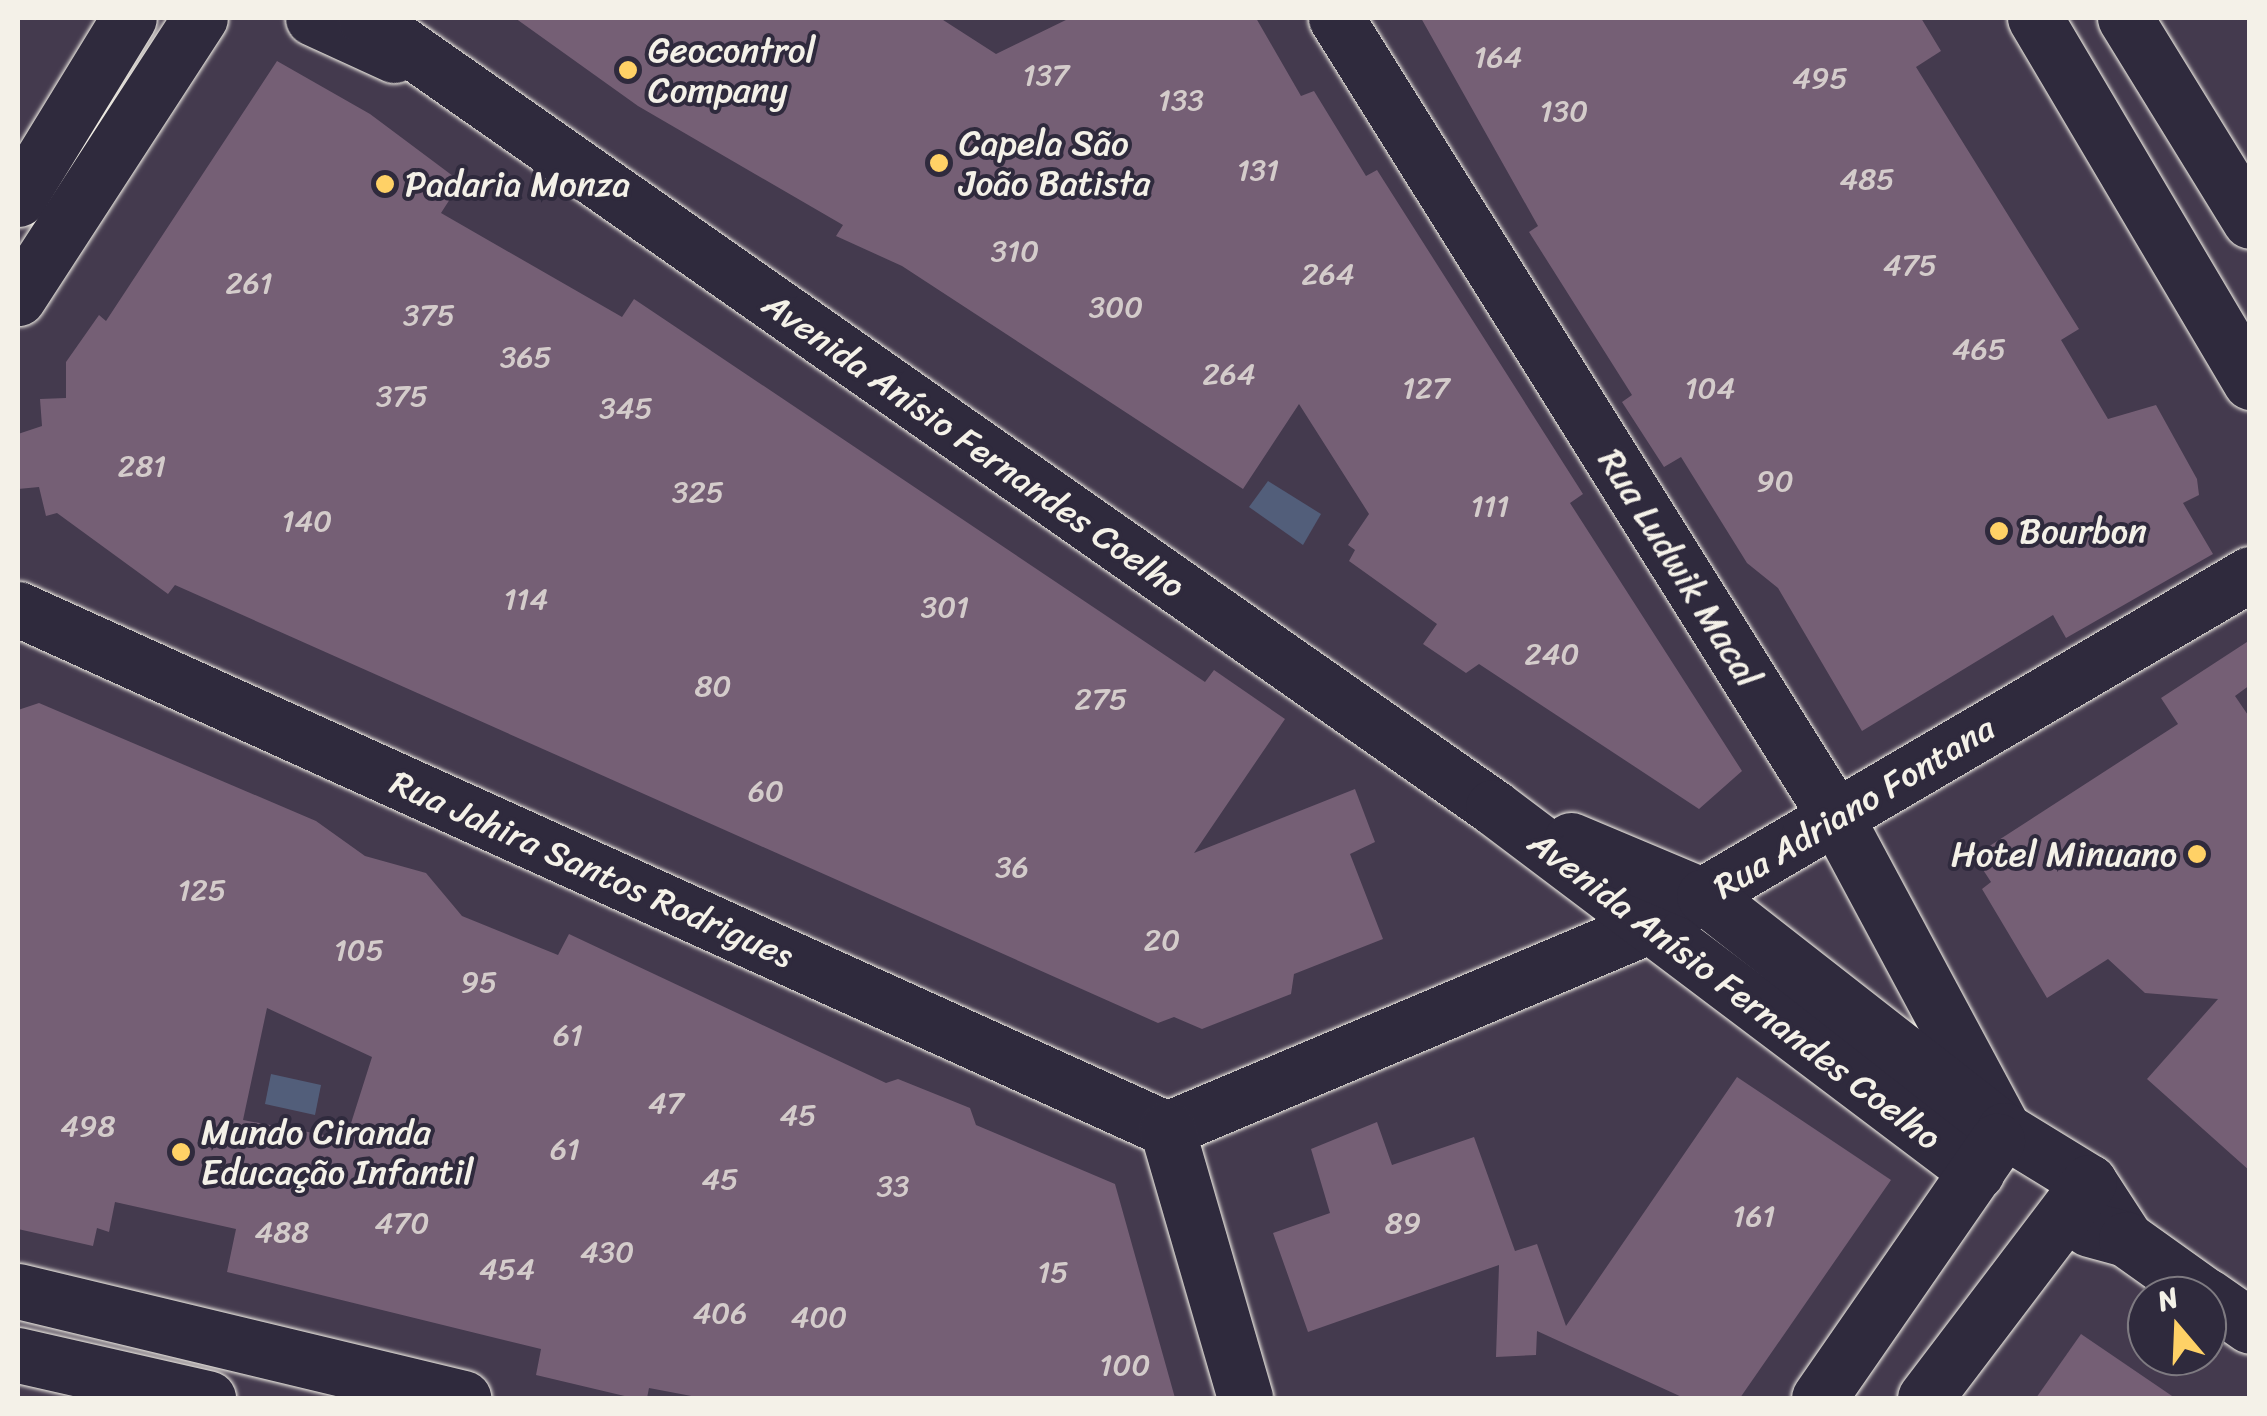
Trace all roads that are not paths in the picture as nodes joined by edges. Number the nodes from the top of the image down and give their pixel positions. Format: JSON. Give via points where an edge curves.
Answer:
{"nodes":[{"id":1,"x":129,"y":18,"type":"edge"},
{"id":2,"x":200,"y":18,"type":"edge"},
{"id":3,"x":313,"y":18,"type":"edge"},
{"id":4,"x":365,"y":18,"type":"edge"},
{"id":5,"x":1336,"y":18,"type":"edge"},
{"id":6,"x":2035,"y":18,"type":"edge"},
{"id":7,"x":2125,"y":18,"type":"edge"},
{"id":8,"x":456,"y":83,"type":"junction"},
{"id":9,"x":18,"y":199,"type":"edge"},
{"id":10,"x":2250,"y":221,"type":"edge"},
{"id":11,"x":18,"y":298,"type":"edge"},
{"id":12,"x":2250,"y":382,"type":"edge"},
{"id":13,"x":2250,"y":574,"type":"edge"},
{"id":14,"x":18,"y":609,"type":"edge"},
{"id":15,"x":1493,"y":807,"type":"junction"},
{"id":16,"x":1837,"y":819,"type":"junction"},
{"id":17,"x":1704,"y":896,"type":"junction"},
{"id":18,"x":1651,"y":924,"type":"junction"},
{"id":19,"x":1167,"y":1129,"type":"junction"},
{"id":20,"x":1990,"y":1151,"type":"junction"},
{"id":21,"x":2074,"y":1201,"type":"junction"},
{"id":22,"x":2179,"y":1276,"type":"edge"},
{"id":23,"x":18,"y":1290,"type":"edge"},
{"id":24,"x":2227,"y":1310,"type":"edge"},
{"id":25,"x":2250,"y":1326,"type":"edge"},
{"id":26,"x":18,"y":1354,"type":"edge"},
{"id":27,"x":404,"y":1392,"type":"edge"},
{"id":28,"x":208,"y":1398,"type":"edge"},
{"id":29,"x":463,"y":1398,"type":"edge"},
{"id":30,"x":1245,"y":1398,"type":"edge"},
{"id":31,"x":1819,"y":1398,"type":"edge"},
{"id":32,"x":1924,"y":1398,"type":"edge"}],
"edges":[{"from":1,"to":9,"type":"street"},
{"from":2,"to":11,"type":"street"},
{"from":3,"to":8,"type":"street","name":"Avenida Anísio Fernandes Coelho"},
{"from":4,"to":8,"type":"street","name":"Avenida Anísio Fernandes Coelho"},
{"from":5,"to":16,"type":"street","name":"Rua Ludwik Macal"},
{"from":6,"to":12,"type":"street"},
{"from":7,"to":10,"type":"street"},
{"from":8,"to":15,"type":"street","name":"Avenida Anísio Fernandes Coelho"},
{"from":13,"to":16,"type":"street","name":"Rua Adriano Fontana"},
{"from":14,"to":19,"type":"street","name":"Rua Jahira Santos Rodrigues"},
{"from":15,"to":17,"type":"street","name":"Avenida Anísio Fernandes Coelho"},
{"from":15,"to":18,"type":"street","name":"Avenida Anísio Fernandes Coelho"},
{"from":16,"to":17,"type":"street","name":"Rua Adriano Fontana"},
{"from":16,"to":20,"type":"street","name":"Rua Ludwik Macal"},
{"from":17,"to":18,"type":"street","name":"Rua Adriano Fontana"},
{"from":17,"to":20,"type":"street","name":"Avenida Anísio Fernandes Coelho"},
{"from":18,"to":19,"type":"street","name":"Rua Adriano Fontana"},
{"from":18,"to":20,"type":"street","name":"Avenida Anísio Fernandes Coelho"},
{"from":19,"to":30,"type":"street"},
{"from":20,"to":21,"type":"street","name":"Avenida Anísio Fernandes Coelho"},
{"from":20,"to":31,"type":"street"},
{"from":21,"to":22,"type":"street","name":"Avenida Anísio Fernandes Coelho"},
{"from":21,"to":32,"type":"street"},
{"from":23,"to":27,"type":"street"},
{"from":24,"to":25,"type":"street","name":"Avenida Anísio Fernandes Coelho"},
{"from":26,"to":28,"type":"street"},
{"from":27,"to":29,"type":"street"}]}
